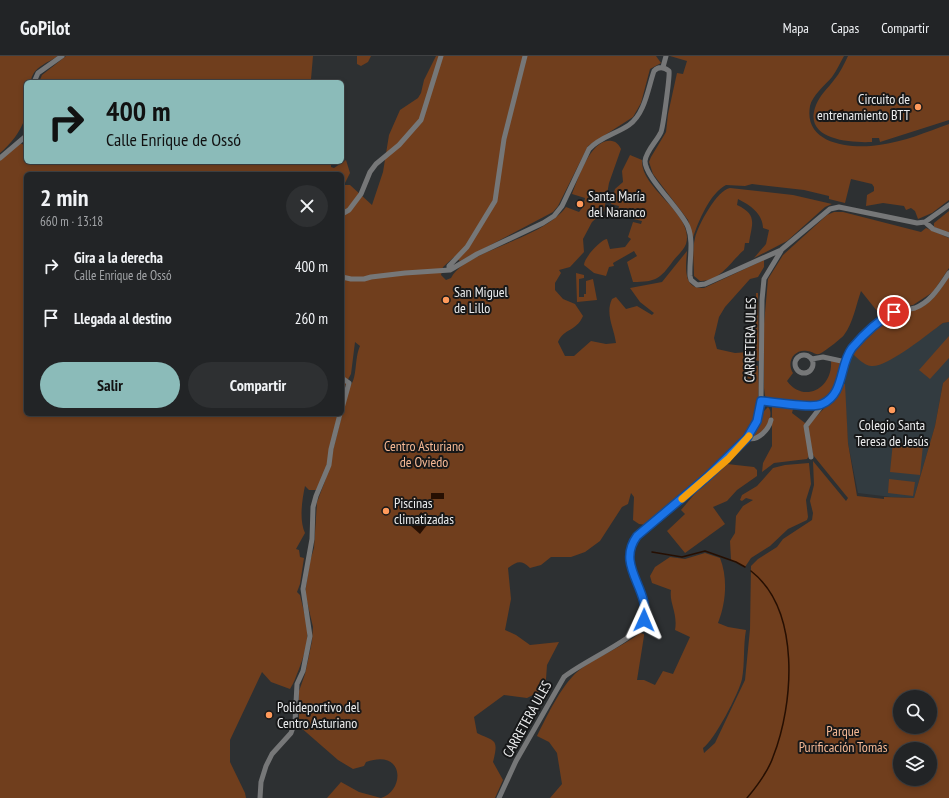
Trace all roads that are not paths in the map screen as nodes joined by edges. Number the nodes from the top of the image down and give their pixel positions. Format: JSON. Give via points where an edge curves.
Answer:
{"nodes":[{"id":1,"x":62,"y":56,"type":"edge"},
{"id":2,"x":441,"y":56,"type":"edge"},
{"id":3,"x":525,"y":56,"type":"edge"},
{"id":4,"x":666,"y":56,"type":"edge"},
{"id":5,"x":663,"y":67,"type":"junction"},
{"id":6,"x":35,"y":80,"type":"edge"},
{"id":7,"x":24,"y":138,"type":"edge"},
{"id":8,"x":0,"y":158,"type":"edge"},
{"id":9,"x":949,"y":205,"type":"edge"},
{"id":10,"x":344,"y":213,"type":"edge"},
{"id":11,"x":925,"y":222,"type":"junction"},
{"id":12,"x":949,"y":235,"type":"edge"},
{"id":13,"x":781,"y":250,"type":"junction"},
{"id":14,"x":448,"y":270,"type":"junction"},
{"id":15,"x":949,"y":273,"type":"edge"},
{"id":16,"x":344,"y":277,"type":"edge"},
{"id":17,"x":812,"y":359,"type":"dead end"},
{"id":18,"x":846,"y":362,"type":"junction"},
{"id":19,"x":344,"y":379,"type":"edge"},
{"id":20,"x":344,"y":401,"type":"edge"},
{"id":21,"x":761,"y":401,"type":"junction"},
{"id":22,"x":823,"y":404,"type":"junction"},
{"id":23,"x":339,"y":416,"type":"edge"},
{"id":24,"x":771,"y":420,"type":"dead end"},
{"id":25,"x":747,"y":438,"type":"junction"},
{"id":26,"x":811,"y":457,"type":"dead end"},
{"id":27,"x":260,"y":798,"type":"edge"},
{"id":28,"x":499,"y":798,"type":"edge"}],
"edges":[{"from":1,"to":6,"type":"street","via":[[38,73]]},
{"from":2,"to":10,"type":"street","via":[[421,120],[399,145],[376,164],[361,194]]},
{"from":3,"to":14,"type":"street","via":[[504,139],[495,201],[467,247]]},
{"from":4,"to":5,"type":"street"},
{"from":5,"to":13,"type":"street","via":[[669,71],[670,76],[663,126],[645,160],[650,175],[681,214],[689,230],[691,280],[697,285],[705,284]]},
{"from":5,"to":14,"type":"street","via":[[654,72],[642,108],[633,122],[596,142],[589,149],[562,206],[554,216]]},
{"from":7,"to":8,"type":"street"},
{"from":9,"to":11,"type":"street"},
{"from":11,"to":12,"type":"street","via":[[933,229]]},
{"from":11,"to":13,"type":"street","via":[[909,222],[839,207],[830,209],[820,216]]},
{"from":13,"to":21,"type":"street","name":"CARRETERA ULES","via":[[764,279]]},
{"from":14,"to":16,"type":"street","via":[[371,277],[364,280]]},
{"from":15,"to":18,"type":"street","via":[[928,300],[916,308],[894,312],[884,318],[852,348]]},
{"from":17,"to":18,"type":"street","via":[[823,357]]},
{"from":18,"to":22,"type":"street","via":[[840,385],[833,396]]},
{"from":19,"to":20,"type":"street","via":[[349,383]]},
{"from":21,"to":22,"type":"street","via":[[813,406]]},
{"from":21,"to":25,"type":"street","name":"CARRETERA ULES","via":[[757,421]]},
{"from":22,"to":26,"type":"street","via":[[806,426]]},
{"from":23,"to":27,"type":"street","via":[[328,465],[313,507],[312,539],[303,590],[310,636],[298,684],[295,722],[291,733],[272,754],[266,766]]},
{"from":24,"to":25,"type":"street","via":[[770,425],[759,436]]},
{"from":25,"to":28,"type":"street","name":"CARRETERA ULES","via":[[634,540],[629,557],[646,612],[640,628],[630,637],[564,677],[516,761]]}]}
